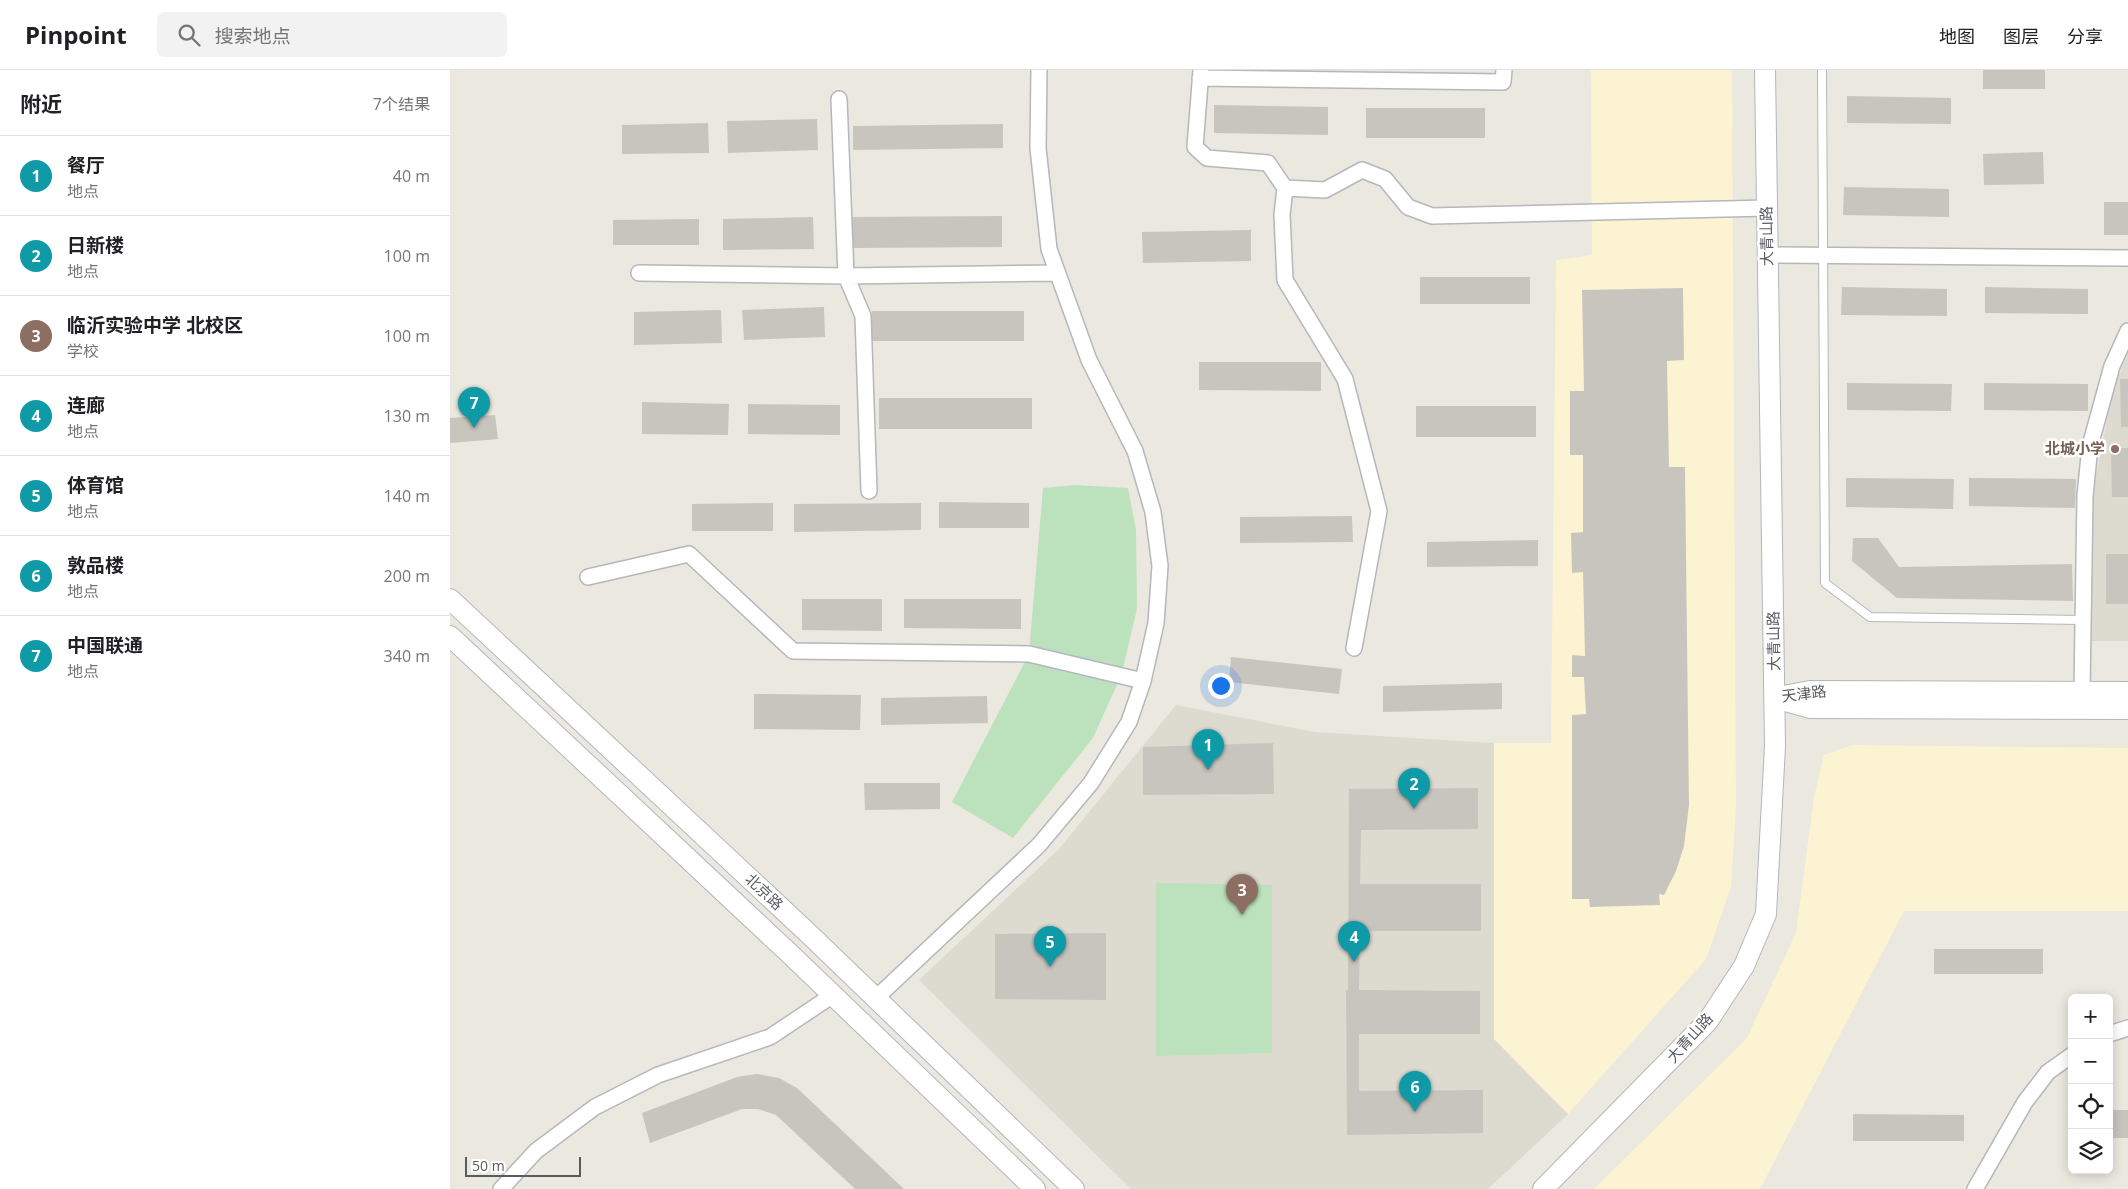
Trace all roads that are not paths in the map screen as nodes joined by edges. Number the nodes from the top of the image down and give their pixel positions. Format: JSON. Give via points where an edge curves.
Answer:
{"nodes":[{"id":1,"x":1039,"y":70,"type":"edge"},
{"id":2,"x":1504,"y":70,"type":"edge"},
{"id":3,"x":1765,"y":70,"type":"edge"},
{"id":4,"x":1822,"y":70,"type":"edge"},
{"id":5,"x":1201,"y":74,"type":"edge"},
{"id":6,"x":839,"y":98,"type":"dead end"},
{"id":7,"x":1285,"y":188,"type":"junction"},
{"id":8,"x":1767,"y":208,"type":"junction"},
{"id":9,"x":1768,"y":255,"type":"junction"},
{"id":10,"x":1824,"y":256,"type":"junction"},
{"id":11,"x":2128,"y":258,"type":"edge"},
{"id":12,"x":639,"y":273,"type":"dead end"},
{"id":13,"x":1057,"y":273,"type":"junction"},
{"id":14,"x":846,"y":276,"type":"junction"},
{"id":15,"x":2128,"y":331,"type":"edge"},
{"id":16,"x":869,"y":491,"type":"dead end"},
{"id":17,"x":588,"y":577,"type":"dead end"},
{"id":18,"x":450,"y":598,"type":"edge"},
{"id":19,"x":2082,"y":620,"type":"junction"},
{"id":20,"x":450,"y":636,"type":"edge"},
{"id":21,"x":1354,"y":648,"type":"dead end"},
{"id":22,"x":1144,"y":682,"type":"junction"},
{"id":23,"x":2082,"y":692,"type":"junction"},
{"id":24,"x":2128,"y":692,"type":"edge"},
{"id":25,"x":1774,"y":698,"type":"junction"},
{"id":26,"x":2128,"y":709,"type":"edge"},
{"id":27,"x":833,"y":995,"type":"junction"},
{"id":28,"x":875,"y":998,"type":"junction"},
{"id":29,"x":2128,"y":1028,"type":"edge"},
{"id":30,"x":2113,"y":1033,"type":"edge"},
{"id":31,"x":2068,"y":1058,"type":"edge"},
{"id":32,"x":501,"y":1189,"type":"edge"},
{"id":33,"x":1035,"y":1189,"type":"edge"},
{"id":34,"x":1074,"y":1189,"type":"edge"},
{"id":35,"x":1543,"y":1189,"type":"edge"},
{"id":36,"x":1976,"y":1189,"type":"edge"}],
"edges":[{"from":1,"to":13,"type":"street","via":[[1038,148],[1049,249]]},
{"from":2,"to":5,"type":"street","via":[[1503,82]]},
{"from":3,"to":8,"type":"main road","name":"大青山路"},
{"from":4,"to":10,"type":"lane"},
{"from":5,"to":7,"type":"street","via":[[1195,147],[1207,158],[1268,163]]},
{"from":6,"to":14,"type":"street"},
{"from":7,"to":8,"type":"street","via":[[1325,190],[1362,170],[1385,179],[1408,207],[1432,216]]},
{"from":7,"to":21,"type":"street","via":[[1282,215],[1285,280],[1345,379],[1380,511]]},
{"from":8,"to":9,"type":"main road","name":"大青山路"},
{"from":9,"to":10,"type":"street"},
{"from":9,"to":25,"type":"main road","name":"大青山路"},
{"from":10,"to":11,"type":"street"},
{"from":10,"to":19,"type":"lane","via":[[1825,583],[1870,617]]},
{"from":12,"to":14,"type":"street"},
{"from":13,"to":14,"type":"street"},
{"from":13,"to":22,"type":"street","via":[[1089,360],[1135,451],[1153,512],[1160,566],[1156,623]]},
{"from":14,"to":16,"type":"street","via":[[862,316]]},
{"from":15,"to":19,"type":"street","via":[[2112,366],[2090,446],[2085,496]]},
{"from":17,"to":22,"type":"street","via":[[689,554],[793,650],[1030,654]]},
{"from":18,"to":28,"type":"main road","name":"北京路"},
{"from":19,"to":23,"type":"street"},
{"from":20,"to":27,"type":"main road","name":"北京路"},
{"from":22,"to":28,"type":"street","via":[[1129,722],[1096,776],[1045,838]]},
{"from":23,"to":24,"type":"main road","name":"天津路"},
{"from":23,"to":25,"type":"main road","name":"天津路","via":[[1810,691]]},
{"from":25,"to":26,"type":"main road","name":"天津路","via":[[1810,708]]},
{"from":25,"to":35,"type":"main road","name":"大青山路","via":[[1775,746],[1766,914],[1744,966],[1708,1022]]},
{"from":27,"to":32,"type":"street","via":[[770,1037],[658,1075],[595,1107],[536,1151]]},
{"from":27,"to":33,"type":"main road","name":"北京路"},
{"from":28,"to":34,"type":"main road","name":"北京路"},
{"from":29,"to":30,"type":"street"},
{"from":31,"to":36,"type":"street","via":[[2048,1072],[2024,1102]]}]}
